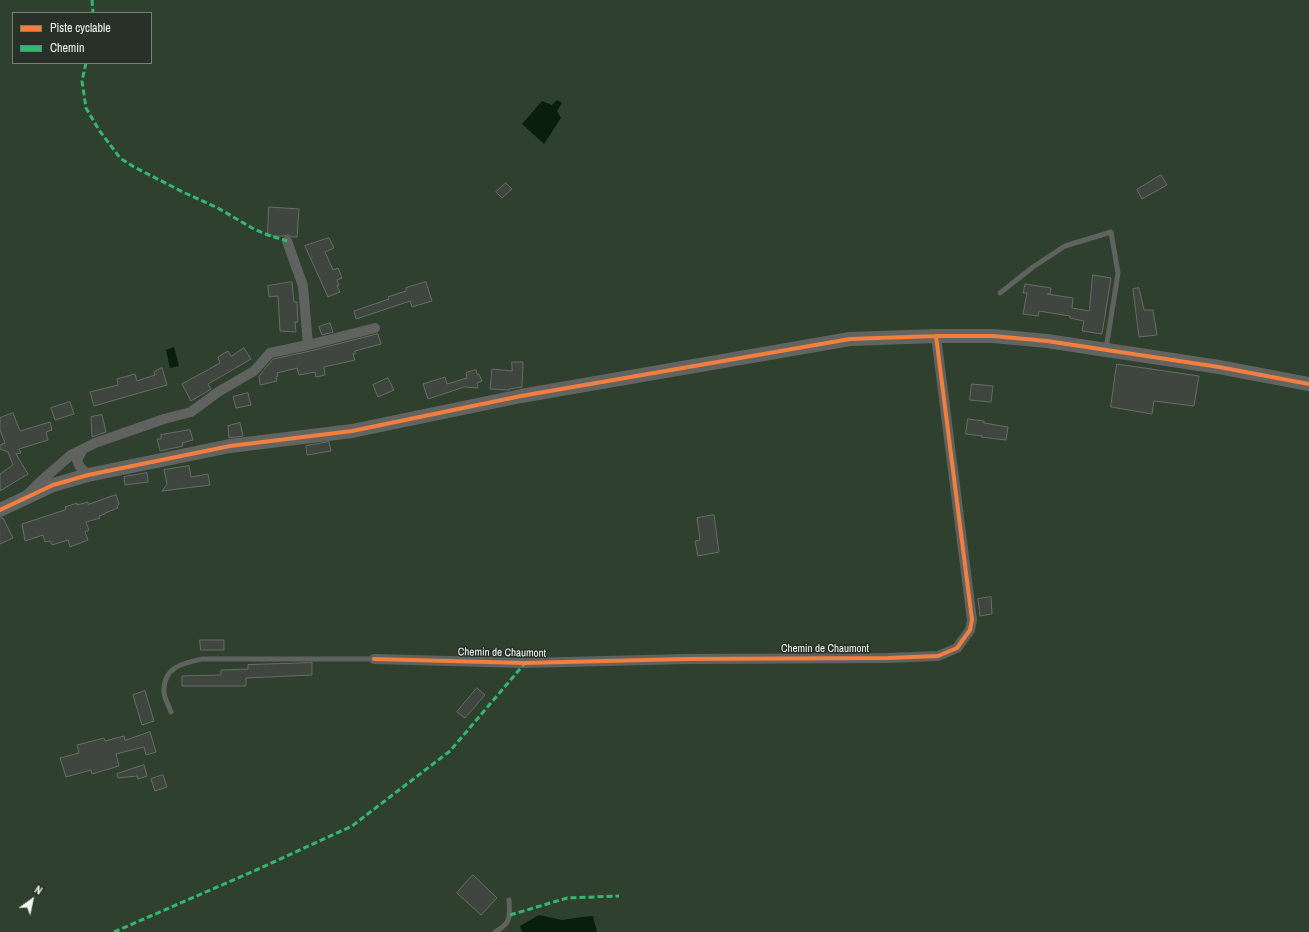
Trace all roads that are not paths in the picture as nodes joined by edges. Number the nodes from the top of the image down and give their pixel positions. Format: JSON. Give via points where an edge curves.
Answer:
{"nodes":[{"id":1,"x":287,"y":241,"type":"dead end"},
{"id":2,"x":1000,"y":293,"type":"dead end"},
{"id":3,"x":375,"y":328,"type":"dead end"},
{"id":4,"x":936,"y":336,"type":"junction"},
{"id":5,"x":308,"y":345,"type":"junction"},
{"id":6,"x":1105,"y":350,"type":"junction"},
{"id":7,"x":1309,"y":384,"type":"edge"},
{"id":8,"x":83,"y":449,"type":"junction"},
{"id":9,"x":88,"y":474,"type":"junction"},
{"id":10,"x":22,"y":500,"type":"junction"},
{"id":11,"x":0,"y":510,"type":"edge"},
{"id":12,"x":374,"y":659,"type":"joint"},
{"id":13,"x":171,"y":712,"type":"dead end"},
{"id":14,"x":509,"y":900,"type":"dead end"},
{"id":15,"x":495,"y":932,"type":"edge"}],
"edges":[{"from":1,"to":5,"type":"street","via":[[303,286]]},
{"from":2,"to":6,"type":"lane","via":[[1032,267],[1065,246],[1112,232],[1118,273]]},
{"from":3,"to":5,"type":"street"},
{"from":4,"to":6,"type":"street","via":[[993,336]]},
{"from":4,"to":9,"type":"street","via":[[850,339],[521,396],[352,431],[230,446]]},
{"from":4,"to":12,"type":"street","name":"Chemin de Chaumont","via":[[972,620],[970,630],[957,648],[938,656],[888,658],[525,663]]},
{"from":5,"to":8,"type":"street","via":[[270,353],[254,371],[218,392],[191,412],[164,419]]},
{"from":6,"to":7,"type":"street"},
{"from":8,"to":9,"type":"street","via":[[77,460]]},
{"from":8,"to":10,"type":"street","via":[[71,455]]},
{"from":9,"to":10,"type":"street","via":[[53,485]]},
{"from":10,"to":11,"type":"street"},
{"from":12,"to":13,"type":"lane","via":[[202,659],[182,663],[170,672],[165,683],[164,693]]},
{"from":14,"to":15,"type":"lane","via":[[510,915],[505,926]]}]}
